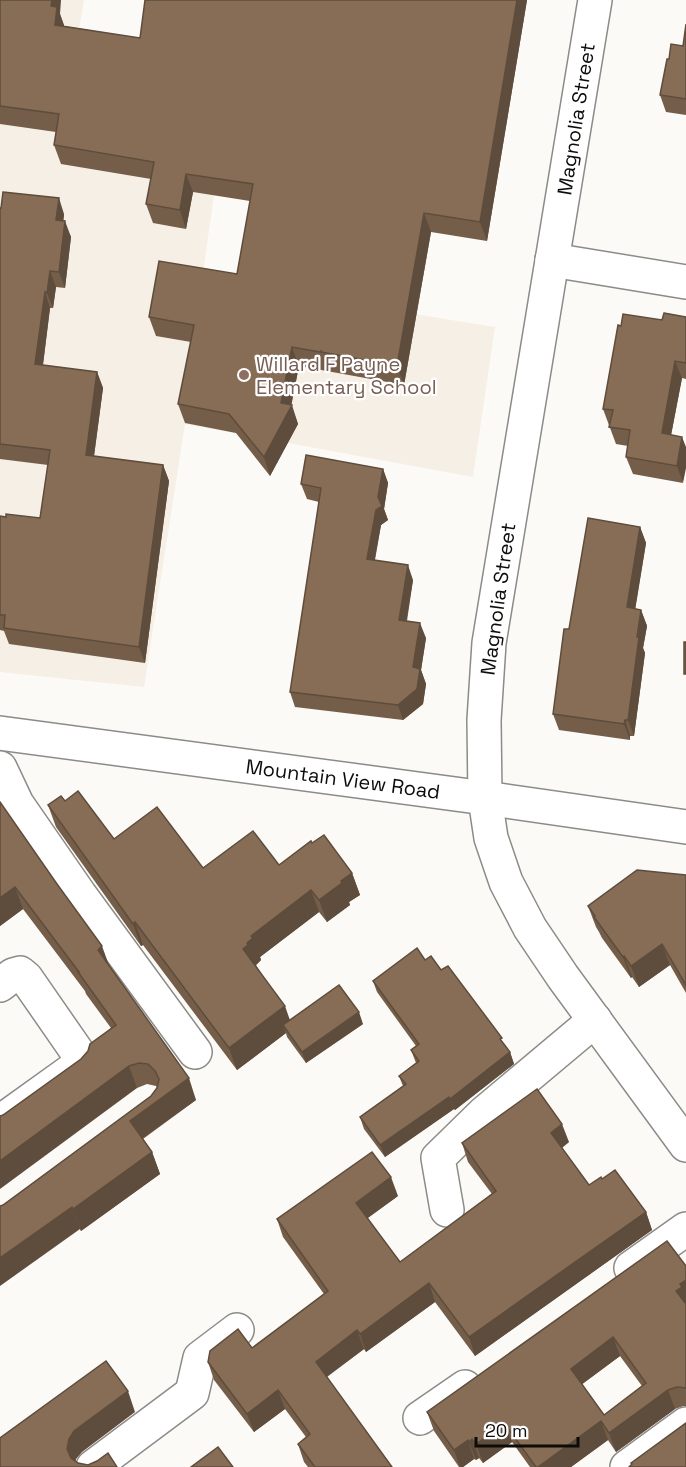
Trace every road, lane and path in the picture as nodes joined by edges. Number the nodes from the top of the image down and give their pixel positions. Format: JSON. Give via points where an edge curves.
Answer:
{"nodes":[{"id":1,"x":596,"y":0,"type":"edge"},
{"id":2,"x":552,"y":260,"type":"junction"},
{"id":3,"x":686,"y":282,"type":"edge"},
{"id":4,"x":0,"y":733,"type":"edge"},
{"id":5,"x":0,"y":768,"type":"edge"},
{"id":6,"x":485,"y":798,"type":"junction"},
{"id":7,"x":686,"y":827,"type":"edge"},
{"id":8,"x":0,"y":985,"type":"edge"},
{"id":9,"x":595,"y":1020,"type":"junction"},
{"id":10,"x":195,"y":1052,"type":"dead end"},
{"id":11,"x":0,"y":1122,"type":"edge"},
{"id":12,"x":686,"y":1145,"type":"edge"},
{"id":13,"x":447,"y":1210,"type":"dead end"},
{"id":14,"x":686,"y":1229,"type":"edge"},
{"id":15,"x":609,"y":1284,"type":"edge"},
{"id":16,"x":237,"y":1330,"type":"edge"},
{"id":17,"x":486,"y":1371,"type":"edge"},
{"id":18,"x":420,"y":1419,"type":"dead end"},
{"id":19,"x":686,"y":1424,"type":"edge"},
{"id":20,"x":93,"y":1467,"type":"edge"},
{"id":21,"x":627,"y":1467,"type":"edge"}],
"edges":[{"from":1,"to":2,"type":"street","name":"Magnolia Street"},
{"from":2,"to":3,"type":"street"},
{"from":2,"to":6,"type":"street","name":"Magnolia Street","via":[[489,643],[484,720]]},
{"from":4,"to":6,"type":"street","name":"Mountain View Road"},
{"from":5,"to":10,"type":"street","via":[[16,804]]},
{"from":6,"to":7,"type":"street","name":"Mountain View Road"},
{"from":6,"to":9,"type":"street","name":"Magnolia Street","via":[[491,838],[506,882],[530,928]]},
{"from":8,"to":11,"type":"street","via":[[20,973],[26,978],[80,1060]]},
{"from":9,"to":12,"type":"street","name":"Magnolia Street"},
{"from":9,"to":13,"type":"street","via":[[483,1114],[438,1158]]},
{"from":14,"to":15,"type":"street"},
{"from":16,"to":20,"type":"street","via":[[200,1358],[192,1393]]},
{"from":17,"to":18,"type":"street"},
{"from":19,"to":21,"type":"street"}]}
